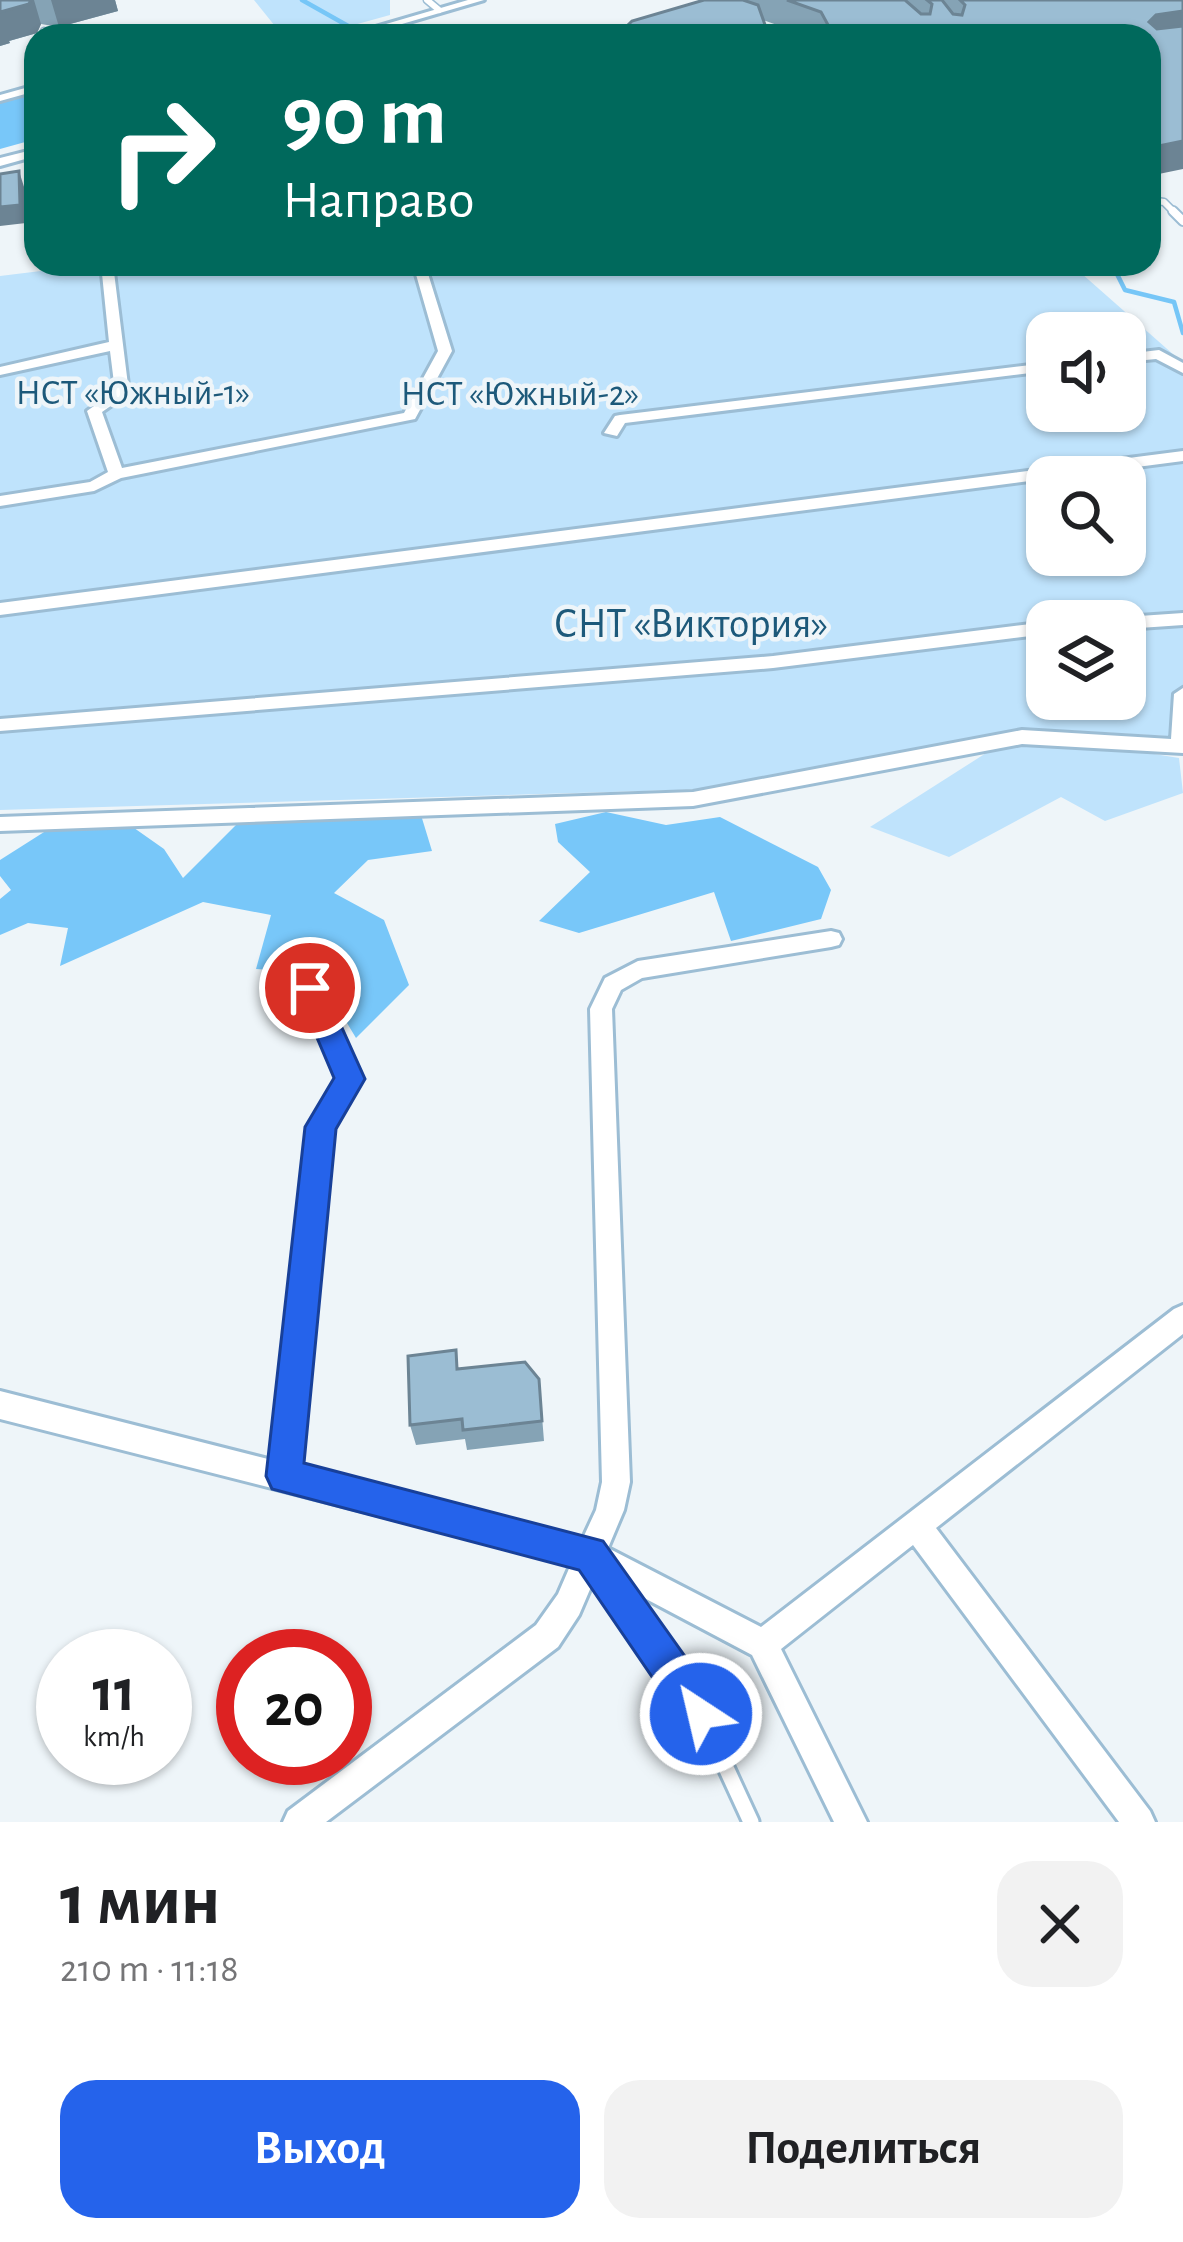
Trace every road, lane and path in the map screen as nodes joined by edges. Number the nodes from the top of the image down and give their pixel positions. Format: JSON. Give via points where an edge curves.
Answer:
{"nodes":[{"id":1,"x":427,"y":0,"type":"edge"},
{"id":2,"x":479,"y":0,"type":"edge"},
{"id":3,"x":439,"y":10,"type":"junction"},
{"id":4,"x":392,"y":24,"type":"edge"},
{"id":5,"x":108,"y":276,"type":"edge"},
{"id":6,"x":423,"y":276,"type":"edge"},
{"id":7,"x":116,"y":345,"type":"junction"},
{"id":8,"x":1146,"y":356,"type":"edge"},
{"id":9,"x":1026,"y":370,"type":"edge"},
{"id":10,"x":1183,"y":370,"type":"edge"},
{"id":11,"x":0,"y":371,"type":"edge"},
{"id":12,"x":612,"y":433,"type":"dead end"},
{"id":13,"x":1183,"y":457,"type":"edge"},
{"id":14,"x":116,"y":474,"type":"junction"},
{"id":15,"x":0,"y":501,"type":"edge"},
{"id":16,"x":0,"y":609,"type":"edge"},
{"id":17,"x":1183,"y":619,"type":"edge"},
{"id":18,"x":1146,"y":622,"type":"edge"},
{"id":19,"x":1026,"y":631,"type":"edge"},
{"id":20,"x":1183,"y":694,"type":"edge"},
{"id":21,"x":0,"y":725,"type":"edge"},
{"id":22,"x":1183,"y":743,"type":"edge"},
{"id":23,"x":0,"y":824,"type":"edge"},
{"id":24,"x":831,"y":939,"type":"dead end"},
{"id":25,"x":310,"y":988,"type":"dead end"},
{"id":26,"x":1183,"y":1318,"type":"edge"},
{"id":27,"x":0,"y":1405,"type":"edge"},
{"id":28,"x":284,"y":1476,"type":"junction"},
{"id":29,"x":916,"y":1526,"type":"junction"},
{"id":30,"x":590,"y":1554,"type":"junction"},
{"id":31,"x":763,"y":1643,"type":"junction"},
{"id":32,"x":299,"y":1822,"type":"edge"},
{"id":33,"x":751,"y":1822,"type":"edge"},
{"id":34,"x":851,"y":1822,"type":"edge"},
{"id":35,"x":1139,"y":1822,"type":"edge"}],
"edges":[{"from":1,"to":3,"type":"lane"},
{"from":2,"to":3,"type":"street"},
{"from":3,"to":4,"type":"street"},
{"from":5,"to":7,"type":"street"},
{"from":6,"to":14,"type":"street","via":[[445,351],[410,416]]},
{"from":7,"to":11,"type":"street"},
{"from":7,"to":14,"type":"street","via":[[122,393],[94,411]]},
{"from":8,"to":10,"type":"street","via":[[1159,354]]},
{"from":9,"to":12,"type":"street","via":[[620,419]]},
{"from":13,"to":16,"type":"street"},
{"from":14,"to":15,"type":"street","via":[[94,486]]},
{"from":17,"to":18,"type":"street"},
{"from":19,"to":21,"type":"street","via":[[751,664]]},
{"from":20,"to":22,"type":"street"},
{"from":22,"to":23,"type":"street","via":[[1022,737],[694,799]]},
{"from":24,"to":30,"type":"street","via":[[638,970],[613,984],[601,1010],[616,1482],[612,1516]]},
{"from":25,"to":28,"type":"street","via":[[350,1079],[321,1127]]},
{"from":26,"to":29,"type":"street"},
{"from":27,"to":28,"type":"street"},
{"from":28,"to":30,"type":"street"},
{"from":29,"to":31,"type":"street"},
{"from":29,"to":35,"type":"street"},
{"from":30,"to":31,"type":"street"},
{"from":30,"to":32,"type":"street","via":[[571,1609],[547,1636]]},
{"from":30,"to":33,"type":"lane","via":[[701,1714],[735,1772]]},
{"from":31,"to":34,"type":"street"}]}
